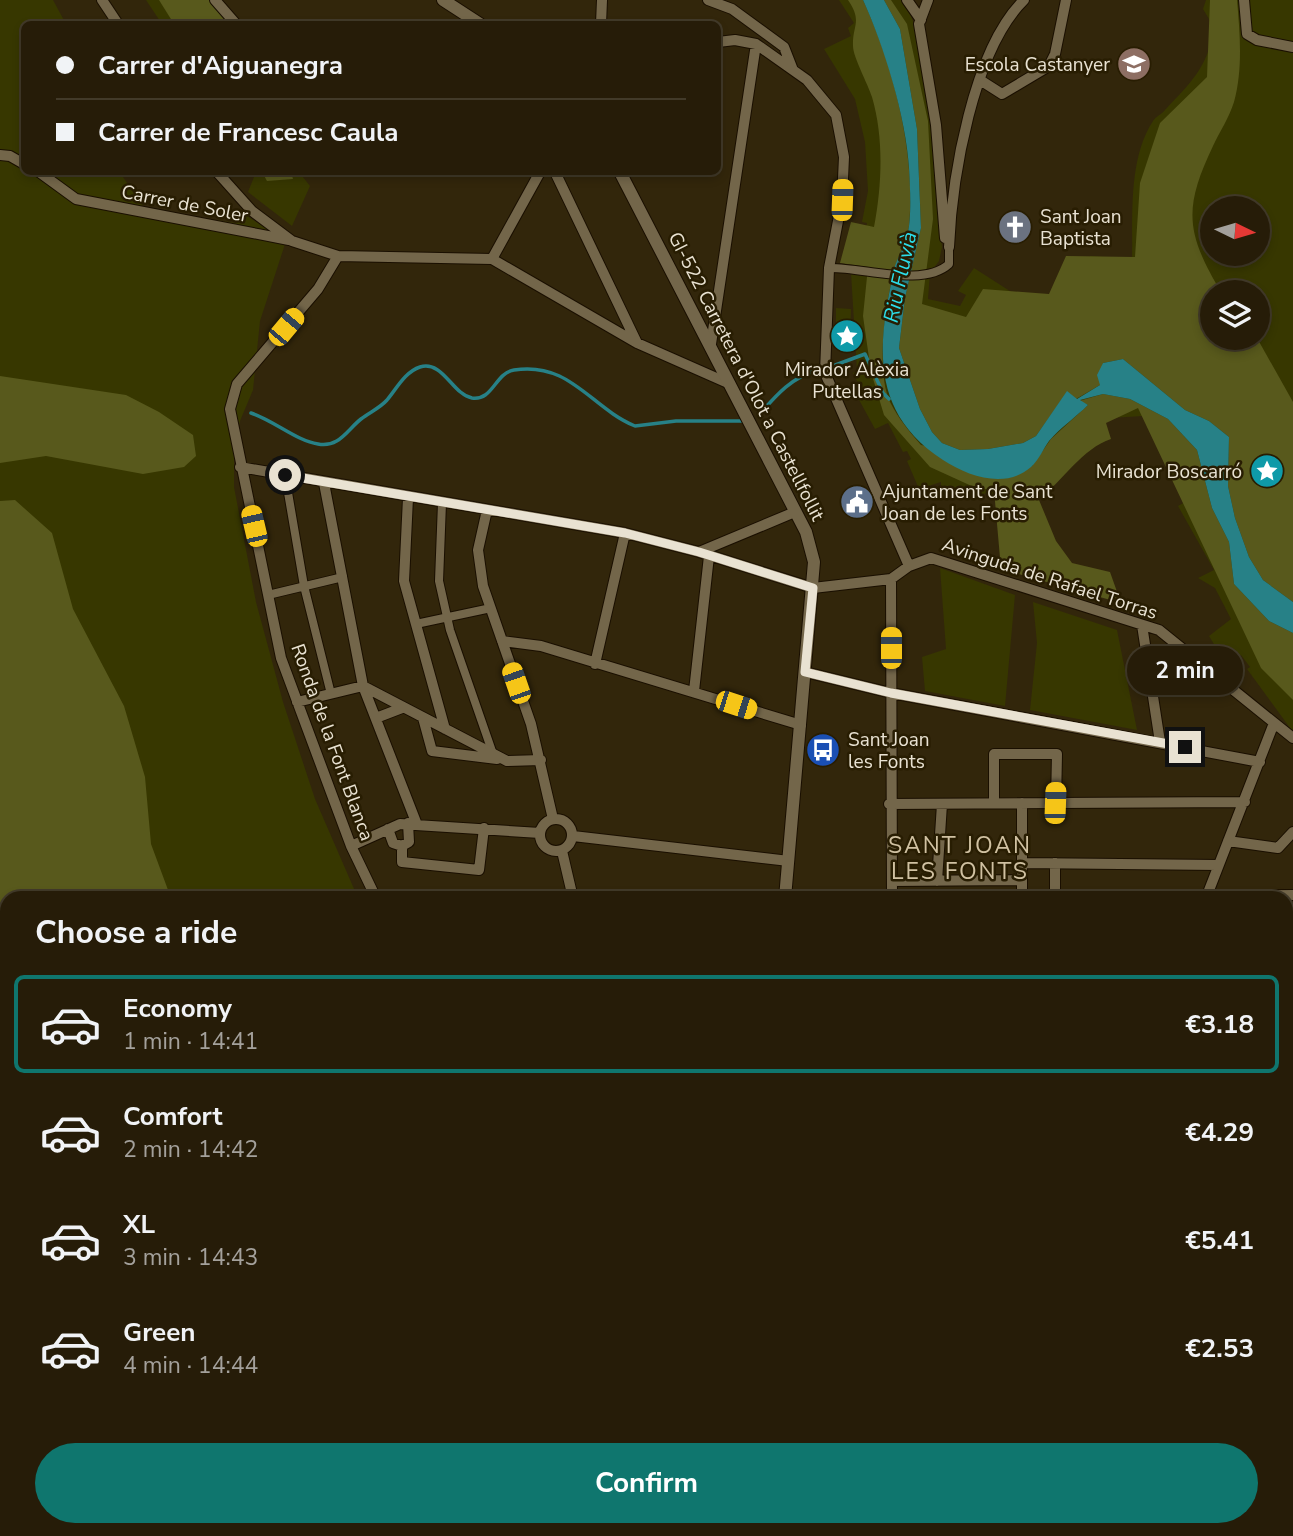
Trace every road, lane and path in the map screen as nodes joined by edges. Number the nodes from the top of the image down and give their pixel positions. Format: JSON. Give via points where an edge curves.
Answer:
{"nodes":[{"id":1,"x":102,"y":0,"type":"edge"},
{"id":2,"x":215,"y":0,"type":"edge"},
{"id":3,"x":443,"y":0,"type":"edge"},
{"id":4,"x":602,"y":0,"type":"edge"},
{"id":5,"x":708,"y":0,"type":"edge"},
{"id":6,"x":907,"y":0,"type":"edge"},
{"id":7,"x":928,"y":0,"type":"edge"},
{"id":8,"x":1024,"y":0,"type":"edge"},
{"id":9,"x":1066,"y":0,"type":"edge"},
{"id":10,"x":1244,"y":0,"type":"edge"},
{"id":11,"x":921,"y":19,"type":"junction"},
{"id":12,"x":116,"y":21,"type":"edge"},
{"id":13,"x":233,"y":21,"type":"edge"},
{"id":14,"x":475,"y":21,"type":"edge"},
{"id":15,"x":601,"y":21,"type":"edge"},
{"id":16,"x":721,"y":42,"type":"edge"},
{"id":17,"x":756,"y":44,"type":"junction"},
{"id":18,"x":1293,"y":47,"type":"edge"},
{"id":19,"x":793,"y":70,"type":"junction"},
{"id":20,"x":980,"y":80,"type":"junction"},
{"id":21,"x":0,"y":155,"type":"edge"},
{"id":22,"x":21,"y":162,"type":"edge"},
{"id":23,"x":43,"y":175,"type":"edge"},
{"id":24,"x":221,"y":175,"type":"edge"},
{"id":25,"x":538,"y":175,"type":"edge"},
{"id":26,"x":556,"y":175,"type":"edge"},
{"id":27,"x":622,"y":175,"type":"edge"},
{"id":28,"x":292,"y":241,"type":"junction"},
{"id":29,"x":949,"y":247,"type":"junction"},
{"id":30,"x":338,"y":256,"type":"junction"},
{"id":31,"x":492,"y":259,"type":"junction"},
{"id":32,"x":833,"y":268,"type":"junction"},
{"id":33,"x":637,"y":343,"type":"junction"},
{"id":34,"x":711,"y":344,"type":"junction"},
{"id":35,"x":730,"y":384,"type":"junction"},
{"id":36,"x":240,"y":467,"type":"junction"},
{"id":37,"x":285,"y":475,"type":"junction"},
{"id":38,"x":324,"y":483,"type":"junction"},
{"id":39,"x":408,"y":498,"type":"junction"},
{"id":40,"x":442,"y":503,"type":"junction"},
{"id":41,"x":487,"y":510,"type":"junction"},
{"id":42,"x":795,"y":512,"type":"junction"},
{"id":43,"x":625,"y":533,"type":"junction"},
{"id":44,"x":704,"y":554,"type":"junction"},
{"id":45,"x":909,"y":566,"type":"junction"},
{"id":46,"x":342,"y":577,"type":"junction"},
{"id":47,"x":891,"y":579,"type":"junction"},
{"id":48,"x":304,"y":586,"type":"junction"},
{"id":49,"x":813,"y":588,"type":"junction"},
{"id":50,"x":268,"y":595,"type":"junction"},
{"id":51,"x":491,"y":608,"type":"junction"},
{"id":52,"x":447,"y":618,"type":"junction"},
{"id":53,"x":415,"y":624,"type":"junction"},
{"id":54,"x":1142,"y":625,"type":"junction"},
{"id":55,"x":502,"y":641,"type":"junction"},
{"id":56,"x":595,"y":664,"type":"junction"},
{"id":57,"x":805,"y":672,"type":"junction"},
{"id":58,"x":363,"y":686,"type":"junction"},
{"id":59,"x":694,"y":691,"type":"junction"},
{"id":60,"x":891,"y":693,"type":"junction"},
{"id":61,"x":331,"y":694,"type":"junction"},
{"id":62,"x":297,"y":702,"type":"junction"},
{"id":63,"x":402,"y":708,"type":"junction"},
{"id":64,"x":376,"y":718,"type":"junction"},
{"id":65,"x":423,"y":718,"type":"junction"},
{"id":66,"x":1274,"y":723,"type":"junction"},
{"id":67,"x":801,"y":725,"type":"junction"},
{"id":68,"x":445,"y":729,"type":"junction"},
{"id":69,"x":1293,"y":738,"type":"edge"},
{"id":70,"x":1160,"y":742,"type":"junction"},
{"id":71,"x":494,"y":754,"type":"junction"},
{"id":72,"x":541,"y":760,"type":"junction"},
{"id":73,"x":507,"y":761,"type":"junction"},
{"id":74,"x":1260,"y":762,"type":"junction"},
{"id":75,"x":1245,"y":802,"type":"junction"},
{"id":76,"x":994,"y":803,"type":"junction"},
{"id":77,"x":1022,"y":803,"type":"junction"},
{"id":78,"x":1055,"y":803,"type":"junction"},
{"id":79,"x":889,"y":804,"type":"junction"},
{"id":80,"x":942,"y":804,"type":"junction"},
{"id":81,"x":553,"y":819,"type":"junction"},
{"id":82,"x":412,"y":823,"type":"junction"},
{"id":83,"x":484,"y":828,"type":"junction"},
{"id":84,"x":388,"y":829,"type":"junction"},
{"id":85,"x":1293,"y":832,"type":"edge"},
{"id":86,"x":540,"y":833,"type":"junction"},
{"id":87,"x":573,"y":836,"type":"junction"},
{"id":88,"x":1228,"y":841,"type":"junction"},
{"id":89,"x":351,"y":846,"type":"junction"},
{"id":90,"x":402,"y":846,"type":"junction"},
{"id":91,"x":562,"y":851,"type":"junction"},
{"id":92,"x":789,"y":861,"type":"junction"},
{"id":93,"x":1022,"y":863,"type":"junction"},
{"id":94,"x":1055,"y":863,"type":"junction"},
{"id":95,"x":1218,"y":865,"type":"junction"},
{"id":96,"x":1022,"y":880,"type":"junction"},
{"id":97,"x":892,"y":881,"type":"junction"},
{"id":98,"x":937,"y":881,"type":"junction"},
{"id":99,"x":373,"y":891,"type":"edge"},
{"id":100,"x":571,"y":891,"type":"edge"},
{"id":101,"x":786,"y":891,"type":"edge"},
{"id":102,"x":892,"y":891,"type":"edge"},
{"id":103,"x":1022,"y":891,"type":"edge"},
{"id":104,"x":1055,"y":891,"type":"edge"},
{"id":105,"x":1209,"y":891,"type":"edge"}],
"edges":[{"from":1,"to":12,"type":"street"},
{"from":2,"to":13,"type":"street"},
{"from":3,"to":14,"type":"street"},
{"from":4,"to":15,"type":"street"},
{"from":5,"to":19,"type":"street","via":[[732,9],[784,47]]},
{"from":6,"to":11,"type":"street"},
{"from":7,"to":11,"type":"street"},
{"from":8,"to":20,"type":"street","via":[[1009,15]]},
{"from":9,"to":20,"type":"street","via":[[1049,66],[1002,94]]},
{"from":10,"to":18,"type":"street","via":[[1247,34]]},
{"from":11,"to":29,"type":"street","via":[[936,125],[942,223]]},
{"from":16,"to":17,"type":"street"},
{"from":17,"to":19,"type":"street"},
{"from":17,"to":34,"type":"street"},
{"from":19,"to":32,"type":"street","via":[[836,115],[844,157]]},
{"from":20,"to":29,"type":"street","via":[[954,187]]},
{"from":21,"to":22,"type":"street"},
{"from":23,"to":28,"type":"street","name":"Carrer de Soler","via":[[76,199]]},
{"from":24,"to":28,"type":"street","via":[[251,211]]},
{"from":25,"to":31,"type":"street"},
{"from":26,"to":33,"type":"street"},
{"from":27,"to":34,"type":"street","name":"GI-522 Carretera d'Olot a Castellfollit"},
{"from":28,"to":30,"type":"street"},
{"from":29,"to":32,"type":"street","via":[[949,264],[939,273]]},
{"from":30,"to":31,"type":"street"},
{"from":30,"to":36,"type":"street","name":"Ronda de la Font Blanca","via":[[318,289],[237,384],[230,409]]},
{"from":31,"to":33,"type":"street"},
{"from":32,"to":45,"type":"street","via":[[825,373]]},
{"from":33,"to":35,"type":"street"},
{"from":34,"to":35,"type":"street","name":"GI-522 Carretera d'Olot a Castellfollit"},
{"from":35,"to":42,"type":"street","name":"GI-522 Carretera d'Olot a Castellfollit"},
{"from":36,"to":37,"type":"street"},
{"from":36,"to":50,"type":"street","name":"Ronda de la Font Blanca"},
{"from":37,"to":38,"type":"street"},
{"from":37,"to":48,"type":"street"},
{"from":38,"to":39,"type":"street"},
{"from":38,"to":46,"type":"street"},
{"from":39,"to":40,"type":"street"},
{"from":39,"to":53,"type":"street","via":[[404,582]]},
{"from":40,"to":41,"type":"street"},
{"from":40,"to":52,"type":"street","via":[[439,581]]},
{"from":41,"to":43,"type":"street"},
{"from":41,"to":51,"type":"street","via":[[478,550]]},
{"from":42,"to":44,"type":"street"},
{"from":42,"to":49,"type":"street","name":"GI-522 Carretera d'Olot a Castellfollit","via":[[814,562]]},
{"from":43,"to":44,"type":"street"},
{"from":43,"to":56,"type":"street"},
{"from":44,"to":49,"type":"street"},
{"from":44,"to":59,"type":"street"},
{"from":45,"to":47,"type":"street","name":"Avinguda de Rafael Torras"},
{"from":45,"to":54,"type":"street","name":"Avinguda de Rafael Torras","via":[[931,558]]},
{"from":46,"to":48,"type":"street"},
{"from":46,"to":58,"type":"street"},
{"from":47,"to":49,"type":"street"},
{"from":47,"to":60,"type":"street"},
{"from":48,"to":50,"type":"street"},
{"from":48,"to":61,"type":"street"},
{"from":49,"to":57,"type":"street","name":"GI-522 Carretera d'Olot a Castellfollit"},
{"from":50,"to":62,"type":"street","name":"Ronda de la Font Blanca","via":[[281,658]]},
{"from":51,"to":52,"type":"street"},
{"from":51,"to":55,"type":"street"},
{"from":52,"to":53,"type":"street"},
{"from":52,"to":71,"type":"street"},
{"from":53,"to":68,"type":"street"},
{"from":54,"to":66,"type":"street","name":"Avinguda de Rafael Torras","via":[[1159,630]]},
{"from":54,"to":70,"type":"street"},
{"from":55,"to":56,"type":"street","via":[[541,646]]},
{"from":55,"to":72,"type":"street"},
{"from":56,"to":59,"type":"street"},
{"from":57,"to":60,"type":"street"},
{"from":57,"to":67,"type":"street","name":"GI-522 Carretera d'Olot a Castellfollit"},
{"from":58,"to":61,"type":"street"},
{"from":58,"to":63,"type":"street"},
{"from":58,"to":64,"type":"street"},
{"from":59,"to":67,"type":"street"},
{"from":60,"to":70,"type":"street"},
{"from":60,"to":79,"type":"street"},
{"from":61,"to":62,"type":"street"},
{"from":62,"to":89,"type":"street","name":"Ronda de la Font Blanca"},
{"from":63,"to":64,"type":"street"},
{"from":63,"to":65,"type":"street"},
{"from":64,"to":82,"type":"street"},
{"from":65,"to":68,"type":"street"},
{"from":65,"to":73,"type":"street","via":[[432,751]]},
{"from":66,"to":69,"type":"street","name":"Avinguda de Rafael Torras"},
{"from":66,"to":74,"type":"street"},
{"from":67,"to":92,"type":"street","name":"GI-522 Carretera d'Olot a Castellfollit"},
{"from":68,"to":71,"type":"street"},
{"from":70,"to":74,"type":"street"},
{"from":71,"to":73,"type":"street"},
{"from":72,"to":73,"type":"street"},
{"from":72,"to":81,"type":"street"},
{"from":74,"to":75,"type":"street"},
{"from":75,"to":78,"type":"street"},
{"from":75,"to":88,"type":"street"},
{"from":76,"to":77,"type":"street"},
{"from":76,"to":78,"type":"street","via":[[994,754],[1057,754]]},
{"from":76,"to":80,"type":"street"},
{"from":77,"to":78,"type":"street"},
{"from":77,"to":93,"type":"street"},
{"from":79,"to":80,"type":"street"},
{"from":79,"to":97,"type":"street"},
{"from":80,"to":98,"type":"street"},
{"from":81,"to":86,"type":"street"},
{"from":81,"to":87,"type":"street","via":[[563,820]]},
{"from":82,"to":83,"type":"street"},
{"from":82,"to":84,"type":"street"},
{"from":82,"to":90,"type":"street","via":[[409,842]]},
{"from":83,"to":86,"type":"street"},
{"from":83,"to":90,"type":"street","via":[[479,870],[402,862]]},
{"from":84,"to":89,"type":"street"},
{"from":84,"to":90,"type":"street","via":[[393,844]]},
{"from":85,"to":88,"type":"street","via":[[1278,848]]},
{"from":86,"to":91,"type":"street","via":[[542,844],[551,851]]},
{"from":87,"to":91,"type":"street"},
{"from":87,"to":92,"type":"street"},
{"from":88,"to":95,"type":"street"},
{"from":89,"to":99,"type":"street","name":"Ronda de la Font Blanca"},
{"from":91,"to":100,"type":"street"},
{"from":92,"to":101,"type":"street","name":"GI-522 Carretera d'Olot a Castellfollit"},
{"from":93,"to":94,"type":"street"},
{"from":93,"to":96,"type":"street"},
{"from":94,"to":95,"type":"street"},
{"from":94,"to":104,"type":"street"},
{"from":95,"to":105,"type":"street"},
{"from":96,"to":98,"type":"street"},
{"from":96,"to":103,"type":"street"},
{"from":97,"to":98,"type":"street"},
{"from":97,"to":102,"type":"street"}]}
